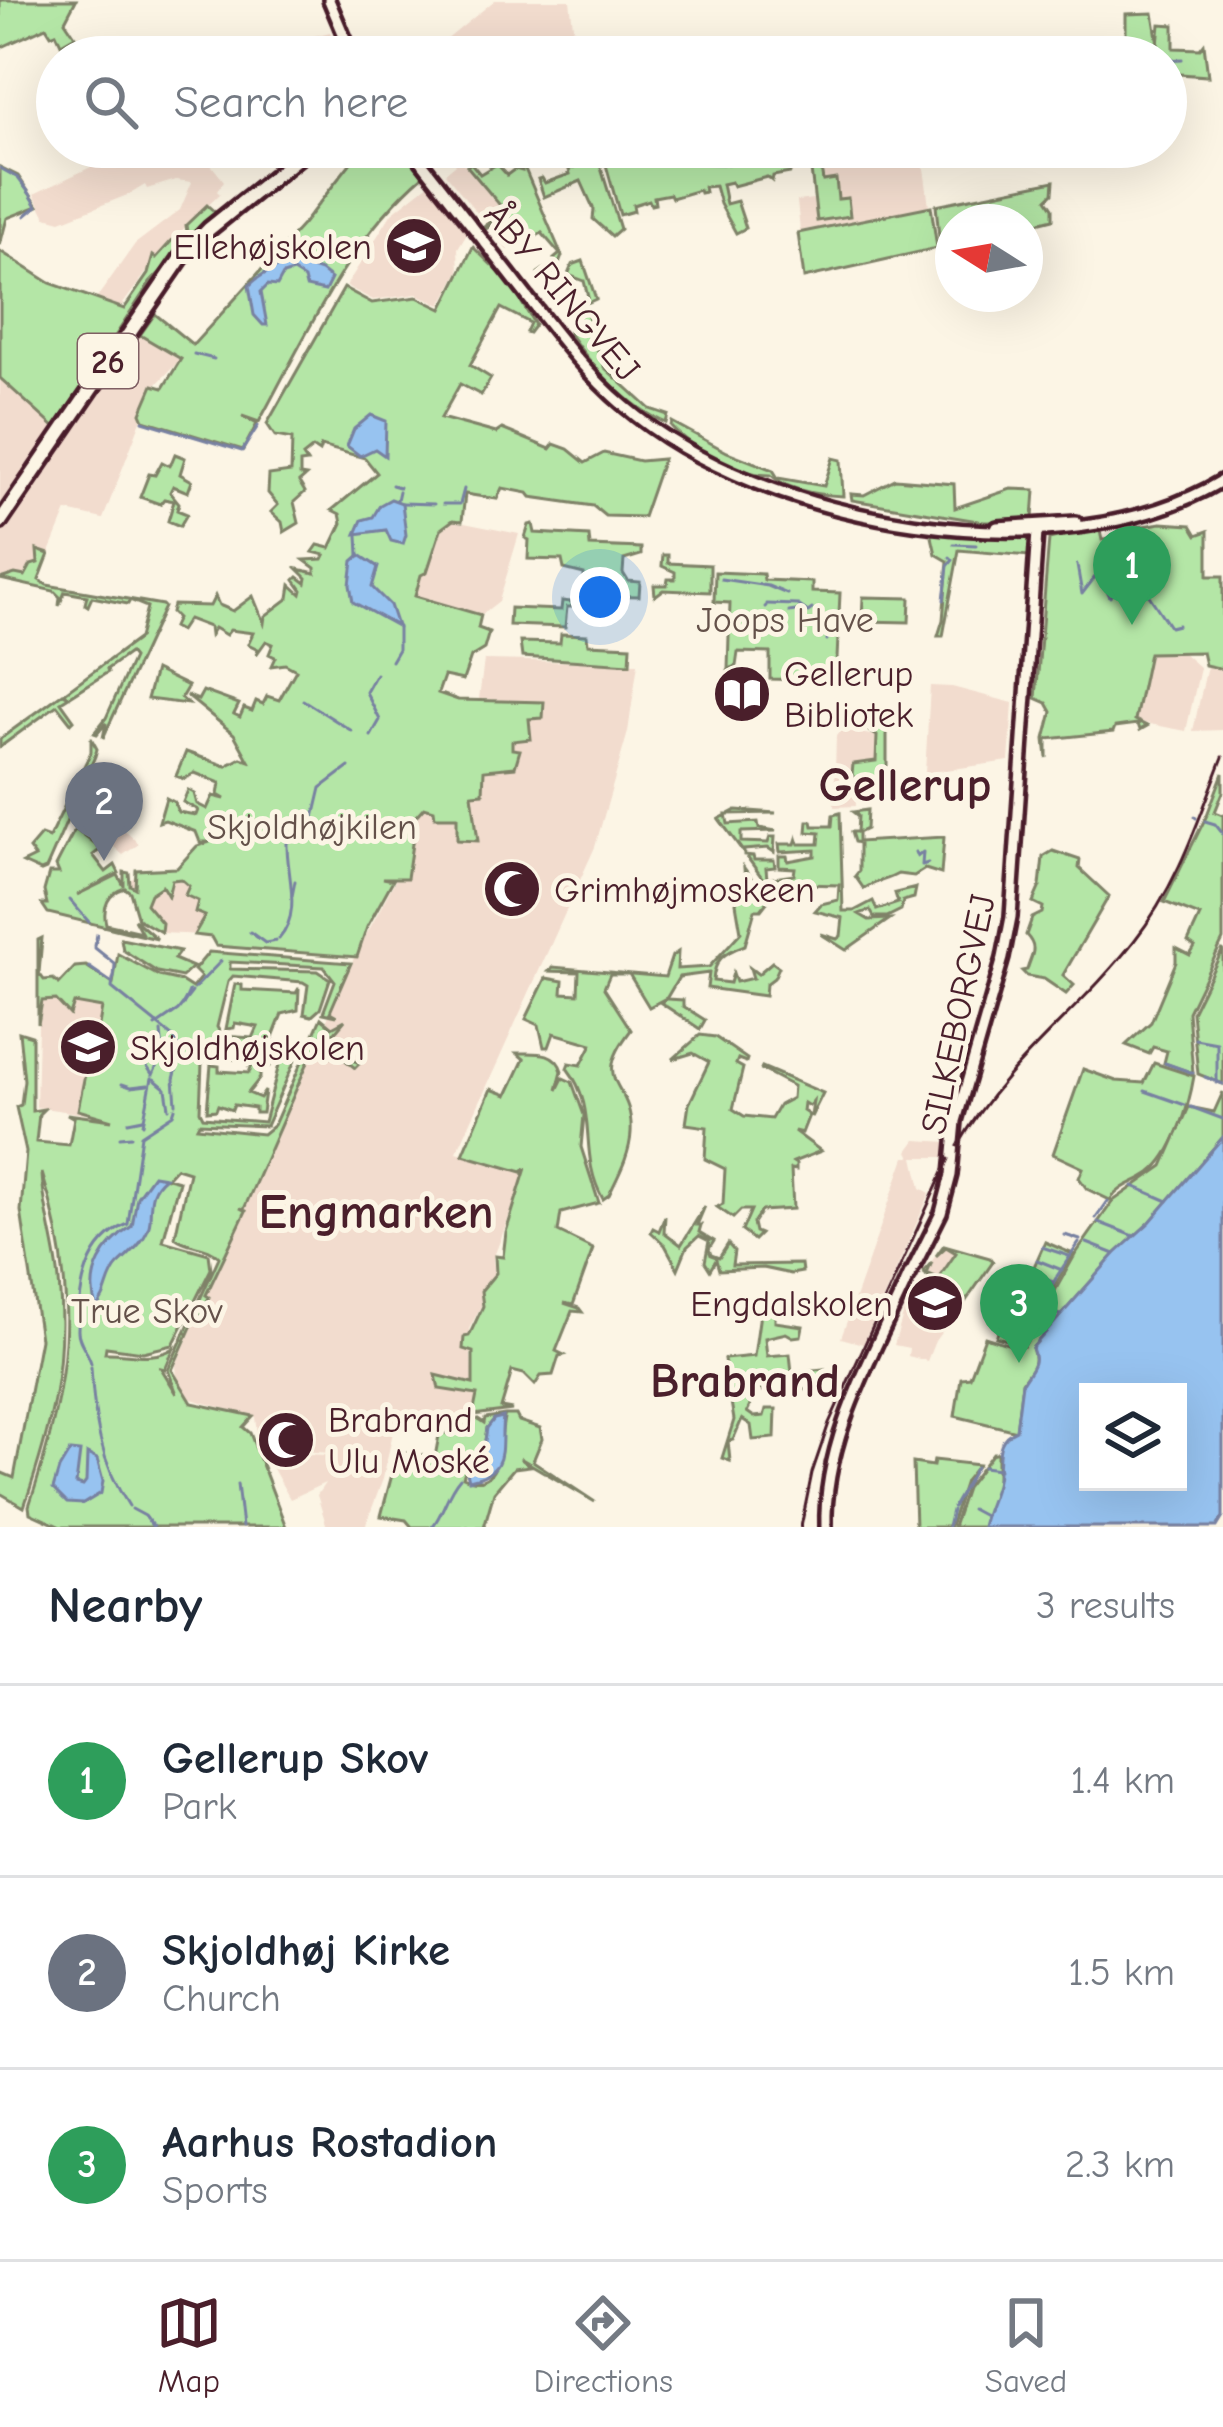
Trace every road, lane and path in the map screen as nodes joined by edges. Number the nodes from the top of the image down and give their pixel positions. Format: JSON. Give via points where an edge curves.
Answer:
{"nodes":[{"id":1,"x":327,"y":0,"type":"edge"},
{"id":2,"x":342,"y":36,"type":"edge"},
{"id":3,"x":280,"y":168,"type":"edge"},
{"id":4,"x":283,"y":168,"type":"edge"},
{"id":5,"x":430,"y":168,"type":"edge"},
{"id":6,"x":1223,"y":477,"type":"edge"},
{"id":7,"x":0,"y":512,"type":"edge"},
{"id":8,"x":0,"y":522,"type":"edge"},
{"id":9,"x":1040,"y":530,"type":"junction"},
{"id":10,"x":826,"y":1527,"type":"edge"}],
"edges":[{"from":1,"to":2,"type":"main road"},
{"from":3,"to":7,"type":"main road","number":"26","via":[[175,257]]},
{"from":4,"to":8,"type":"main road","number":"26","via":[[164,277]]},
{"from":5,"to":9,"type":"main road","name":"ÅBY RINGVEJ","via":[[585,361],[678,440],[799,493]]},
{"from":6,"to":9,"type":"main road","name":"ÅBY RINGVEJ","via":[[1165,506]]},
{"from":9,"to":10,"type":"main road","name":"SILKEBORGVEJ","via":[[1007,938],[956,1121],[944,1198],[838,1448]]}]}
